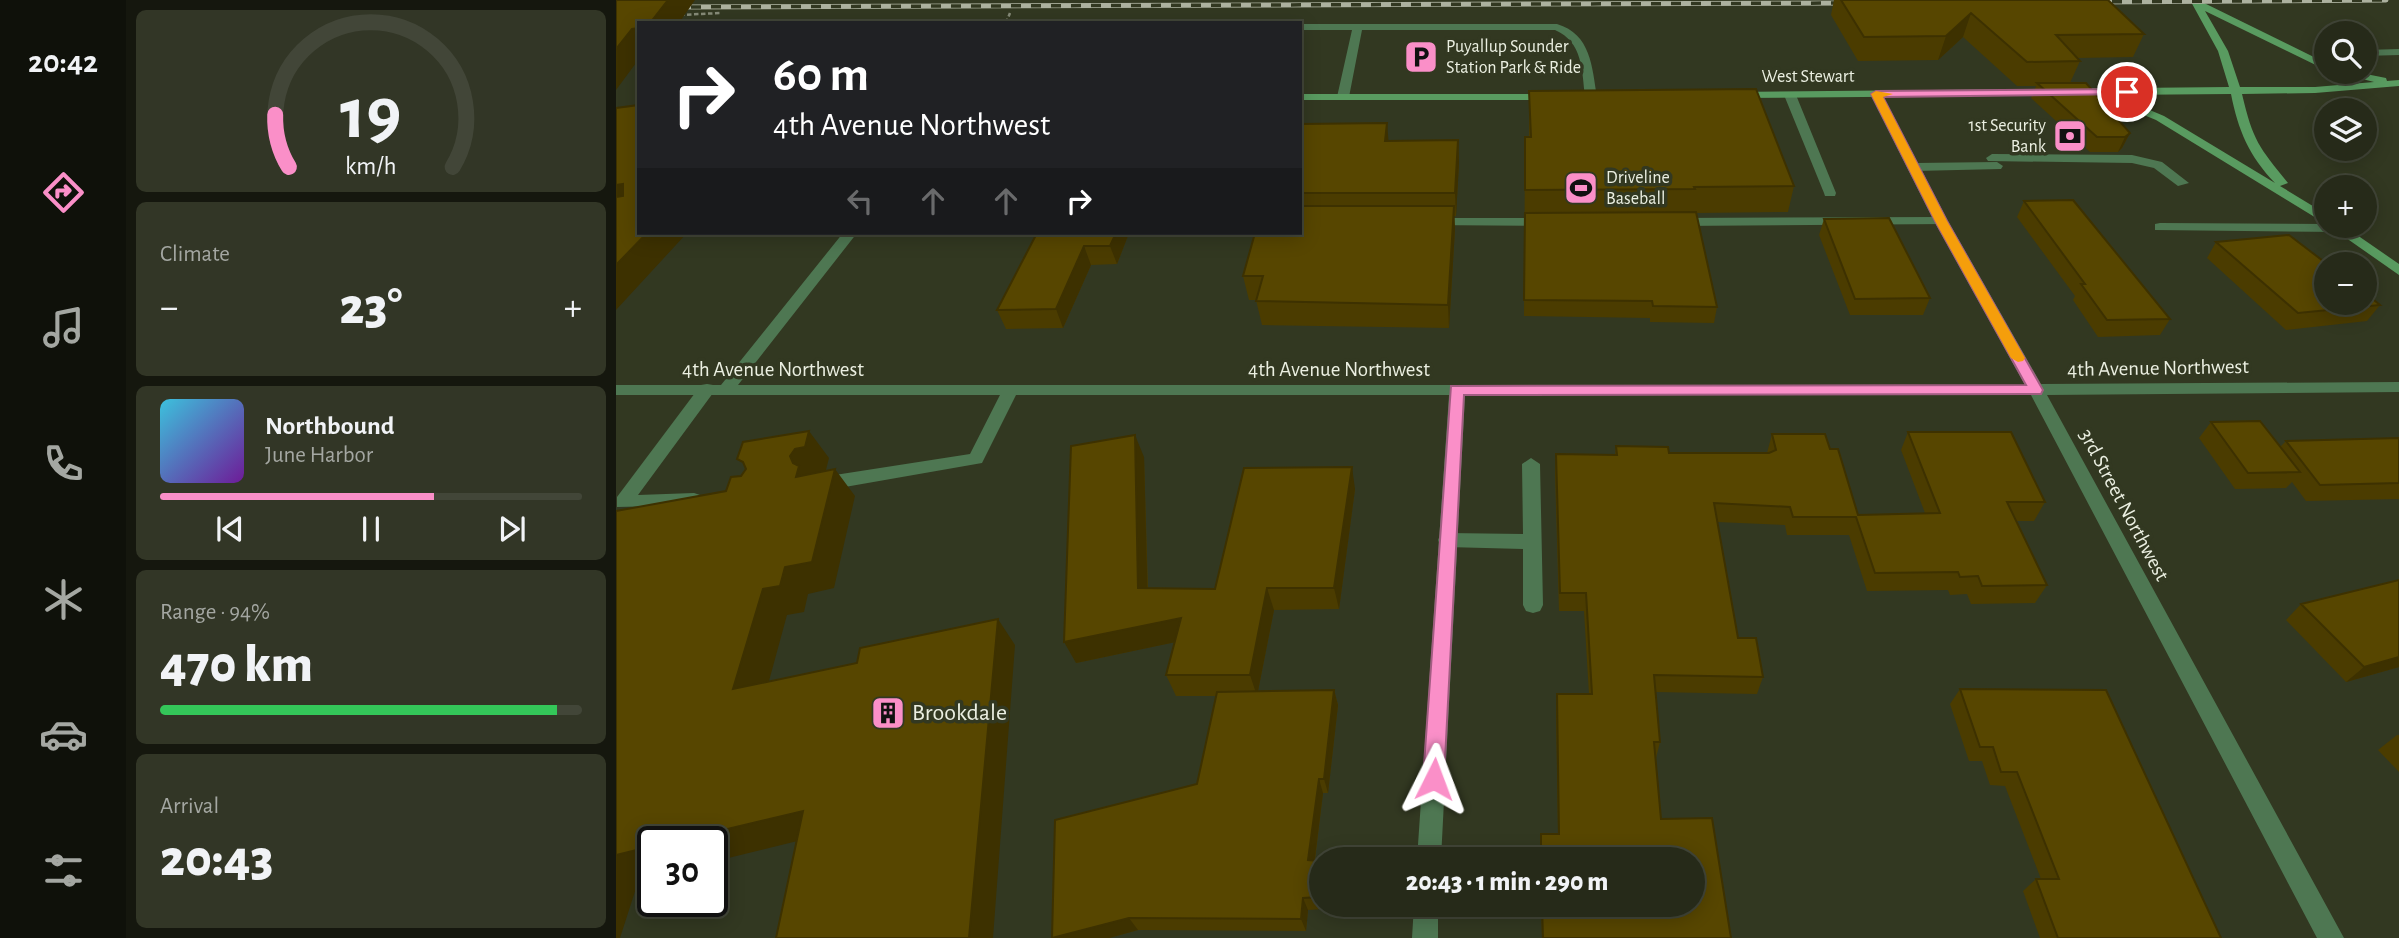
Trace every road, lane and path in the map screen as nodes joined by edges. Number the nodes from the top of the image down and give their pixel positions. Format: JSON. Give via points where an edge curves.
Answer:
{"nodes":[{"id":1,"x":2192,"y":1,"type":"edge"},
{"id":2,"x":720,"y":13,"type":"dead end"},
{"id":3,"x":1010,"y":13,"type":"dead end"},
{"id":4,"x":668,"y":16,"type":"edge"},
{"id":5,"x":1007,"y":21,"type":"edge"},
{"id":6,"x":1302,"y":27,"type":"edge"},
{"id":7,"x":1358,"y":27,"type":"junction"},
{"id":8,"x":2399,"y":52,"type":"edge"},
{"id":9,"x":2377,"y":53,"type":"edge"},
{"id":10,"x":2314,"y":61,"type":"edge"},
{"id":11,"x":2377,"y":78,"type":"edge"},
{"id":12,"x":2399,"y":82,"type":"edge"},
{"id":13,"x":2234,"y":91,"type":"junction"},
{"id":14,"x":2081,"y":92,"type":"junction"},
{"id":15,"x":1876,"y":94,"type":"junction"},
{"id":16,"x":1724,"y":95,"type":"edge"},
{"id":17,"x":1790,"y":95,"type":"junction"},
{"id":18,"x":1604,"y":96,"type":"edge"},
{"id":19,"x":1302,"y":97,"type":"edge"},
{"id":20,"x":1343,"y":97,"type":"junction"},
{"id":21,"x":1563,"y":97,"type":"edge"},
{"id":22,"x":1577,"y":97,"type":"edge"},
{"id":23,"x":1591,"y":97,"type":"junction"},
{"id":24,"x":1915,"y":167,"type":"junction"},
{"id":25,"x":2183,"y":183,"type":"dead end"},
{"id":26,"x":1830,"y":193,"type":"dead end"},
{"id":27,"x":2314,"y":209,"type":"edge"},
{"id":28,"x":2314,"y":212,"type":"edge"},
{"id":29,"x":1941,"y":221,"type":"junction"},
{"id":30,"x":1411,"y":222,"type":"edge"},
{"id":31,"x":1562,"y":222,"type":"edge"},
{"id":32,"x":1659,"y":222,"type":"edge"},
{"id":33,"x":2314,"y":223,"type":"edge"},
{"id":34,"x":2160,"y":227,"type":"dead end"},
{"id":35,"x":848,"y":235,"type":"edge"},
{"id":36,"x":2353,"y":238,"type":"edge"},
{"id":37,"x":2399,"y":271,"type":"edge"},
{"id":38,"x":2399,"y":387,"type":"edge"},
{"id":39,"x":707,"y":389,"type":"junction"},
{"id":40,"x":726,"y":389,"type":"junction"},
{"id":41,"x":616,"y":390,"type":"edge"},
{"id":42,"x":1457,"y":390,"type":"junction"},
{"id":43,"x":2036,"y":390,"type":"junction"},
{"id":44,"x":1010,"y":391,"type":"junction"},
{"id":45,"x":1531,"y":464,"type":"dead end"},
{"id":46,"x":822,"y":484,"type":"edge"},
{"id":47,"x":713,"y":500,"type":"edge"},
{"id":48,"x":1447,"y":540,"type":"junction"},
{"id":49,"x":1532,"y":542,"type":"junction"},
{"id":50,"x":1533,"y":605,"type":"dead end"},
{"id":51,"x":1430,"y":847,"type":"edge"},
{"id":52,"x":1425,"y":917,"type":"edge"},
{"id":53,"x":1424,"y":938,"type":"edge"},
{"id":54,"x":2331,"y":938,"type":"edge"}],
"edges":[{"from":1,"to":10,"type":"main road"},
{"from":1,"to":13,"type":"main road","via":[[2225,55]]},
{"from":2,"to":4,"type":"path"},
{"from":3,"to":5,"type":"path"},
{"from":6,"to":7,"type":"street"},
{"from":7,"to":20,"type":"street"},
{"from":7,"to":23,"type":"street","via":[[1540,26],[1566,30],[1583,49]]},
{"from":8,"to":9,"type":"street"},
{"from":11,"to":12,"type":"main road"},
{"from":12,"to":13,"type":"main road","name":"West Stewart","via":[[2340,90]]},
{"from":13,"to":14,"type":"main road","name":"West Stewart"},
{"from":13,"to":27,"type":"main road","via":[[2242,127],[2258,158]]},
{"from":14,"to":15,"type":"main road","name":"West Stewart"},
{"from":14,"to":28,"type":"main road","via":[[2116,99],[2160,118]]},
{"from":15,"to":17,"type":"main road","name":"West Stewart"},
{"from":15,"to":24,"type":"street","name":"3rd Street Northwest"},
{"from":16,"to":17,"type":"main road","name":"West Stewart"},
{"from":17,"to":26,"type":"street"},
{"from":18,"to":23,"type":"main road"},
{"from":19,"to":20,"type":"main road"},
{"from":20,"to":21,"type":"main road"},
{"from":22,"to":23,"type":"main road"},
{"from":24,"to":25,"type":"street","via":[[2132,159],[2158,165]]},
{"from":24,"to":29,"type":"street","name":"3rd Street Northwest"},
{"from":29,"to":32,"type":"street"},
{"from":29,"to":43,"type":"street","name":"3rd Street Northwest"},
{"from":30,"to":31,"type":"street"},
{"from":33,"to":34,"type":"street"},
{"from":35,"to":40,"type":"street"},
{"from":36,"to":37,"type":"main road"},
{"from":38,"to":43,"type":"street","name":"4th Avenue Northwest"},
{"from":39,"to":40,"type":"street","name":"4th Avenue Northwest"},
{"from":39,"to":41,"type":"street","name":"4th Avenue Northwest"},
{"from":39,"to":47,"type":"street","via":[[623,502]]},
{"from":40,"to":44,"type":"street","name":"4th Avenue Northwest"},
{"from":42,"to":43,"type":"street","name":"4th Avenue Northwest"},
{"from":42,"to":44,"type":"street","name":"4th Avenue Northwest"},
{"from":42,"to":48,"type":"street"},
{"from":43,"to":54,"type":"street","name":"3rd Street Northwest"},
{"from":44,"to":46,"type":"street","via":[[976,459]]},
{"from":45,"to":49,"type":"street"},
{"from":48,"to":49,"type":"street"},
{"from":48,"to":51,"type":"street"},
{"from":49,"to":50,"type":"street"},
{"from":52,"to":53,"type":"street"}]}
